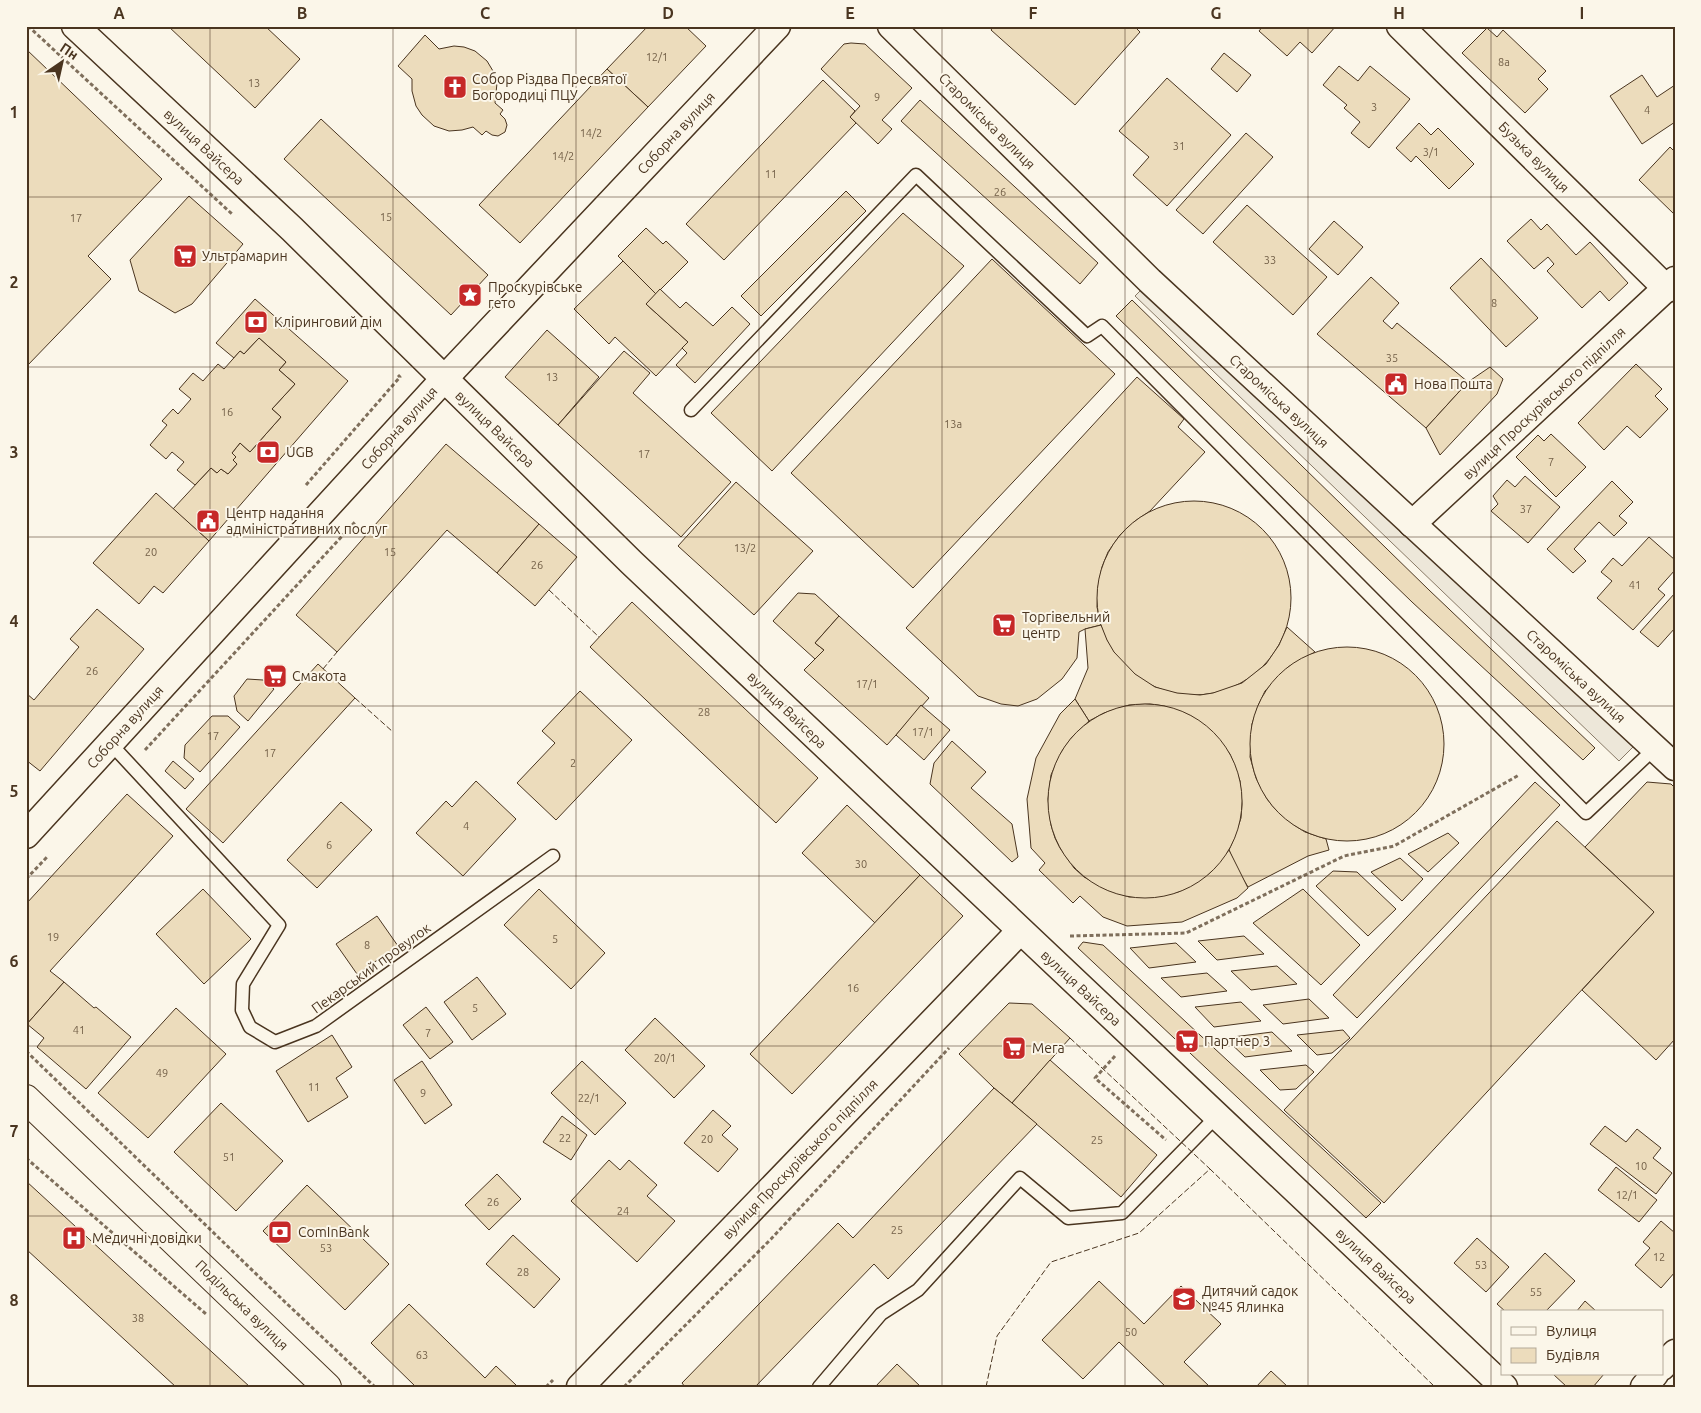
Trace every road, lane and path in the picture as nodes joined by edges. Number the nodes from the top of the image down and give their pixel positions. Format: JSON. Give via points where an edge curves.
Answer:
{"nodes":[{"id":1,"x":28,"y":26,"type":"edge"},
{"id":2,"x":75,"y":26,"type":"edge"},
{"id":3,"x":777,"y":26,"type":"edge"},
{"id":4,"x":891,"y":26,"type":"edge"},
{"id":5,"x":1400,"y":26,"type":"edge"},
{"id":6,"x":237,"y":219,"type":"dead end"},
{"id":7,"x":1671,"y":284,"type":"edge"},
{"id":8,"x":393,"y":370,"type":"dead end"},
{"id":9,"x":400,"y":377,"type":"dead end"},
{"id":10,"x":444,"y":379,"type":"junction"},
{"id":11,"x":691,"y":410,"type":"dead end"},
{"id":12,"x":1412,"y":524,"type":"junction"},
{"id":13,"x":110,"y":743,"type":"junction"},
{"id":14,"x":1654,"y":749,"type":"junction"},
{"id":15,"x":1538,"y":764,"type":"junction"},
{"id":16,"x":1675,"y":767,"type":"edge"},
{"id":17,"x":26,"y":835,"type":"edge"},
{"id":18,"x":553,"y":856,"type":"dead end"},
{"id":19,"x":1020,"y":931,"type":"junction"},
{"id":20,"x":1041,"y":950,"type":"junction"},
{"id":21,"x":951,"y":1046,"type":"dead end"},
{"id":22,"x":26,"y":1050,"type":"edge"},
{"id":23,"x":26,"y":1099,"type":"edge"},
{"id":24,"x":1217,"y":1116,"type":"junction"},
{"id":25,"x":26,"y":1158,"type":"edge"},
{"id":26,"x":207,"y":1315,"type":"dead end"},
{"id":27,"x":1675,"y":1353,"type":"edge"},
{"id":28,"x":1664,"y":1365,"type":"edge"},
{"id":29,"x":1654,"y":1376,"type":"edge"},
{"id":30,"x":327,"y":1387,"type":"edge"},
{"id":31,"x":375,"y":1387,"type":"edge"},
{"id":32,"x":580,"y":1387,"type":"edge"},
{"id":33,"x":624,"y":1387,"type":"edge"},
{"id":34,"x":819,"y":1387,"type":"edge"},
{"id":35,"x":1504,"y":1387,"type":"edge"},
{"id":36,"x":1644,"y":1387,"type":"edge"}],
"edges":[{"from":1,"to":6,"type":"path"},
{"from":2,"to":10,"type":"street","name":"вулиця Вайсера","via":[[292,230]]},
{"from":3,"to":10,"type":"street","name":"Соборна вулиця"},
{"from":4,"to":12,"type":"street","name":"Староміська вулиця","via":[[1150,282]]},
{"from":5,"to":7,"type":"street","name":"Бузька вулиця"},
{"from":7,"to":12,"type":"street","name":"вулиця Проскурівського підпілля"},
{"from":8,"to":9,"type":"path"},
{"from":10,"to":13,"type":"street","name":"Соборна вулиця"},
{"from":10,"to":19,"type":"street","name":"вулиця Вайсера","via":[[639,570]]},
{"from":11,"to":15,"type":"lane","via":[[916,175],[1087,336],[1102,326]]},
{"from":12,"to":14,"type":"street","name":"Староміська вулиця"},
{"from":13,"to":17,"type":"street","name":"Соборна вулиця"},
{"from":13,"to":18,"type":"lane","name":"Пекарський провулок","via":[[279,925],[243,984],[242,1001],[242,1010],[250,1028],[275,1042],[316,1026]]},
{"from":14,"to":15,"type":"lane","via":[[1586,813]]},
{"from":14,"to":16,"type":"street","name":"Староміська вулиця"},
{"from":15,"to":20,"type":"path","via":[[1394,846],[1344,856],[1186,933],[1053,937]]},
{"from":19,"to":20,"type":"street","name":"вулиця Вайсера"},
{"from":19,"to":32,"type":"street","name":"вулиця Проскурівського підпілля"},
{"from":20,"to":24,"type":"street","name":"вулиця Вайсера"},
{"from":21,"to":33,"type":"path","via":[[771,1239]]},
{"from":22,"to":31,"type":"path"},
{"from":23,"to":30,"type":"street","name":"Подільська вулиця"},
{"from":24,"to":34,"type":"lane","via":[[1122,1213],[1068,1218],[1020,1178],[918,1290],[881,1314]]},
{"from":24,"to":35,"type":"street","name":"вулиця Вайсера"},
{"from":25,"to":26,"type":"path"},
{"from":27,"to":28,"type":"street"},
{"from":29,"to":36,"type":"street"}]}
